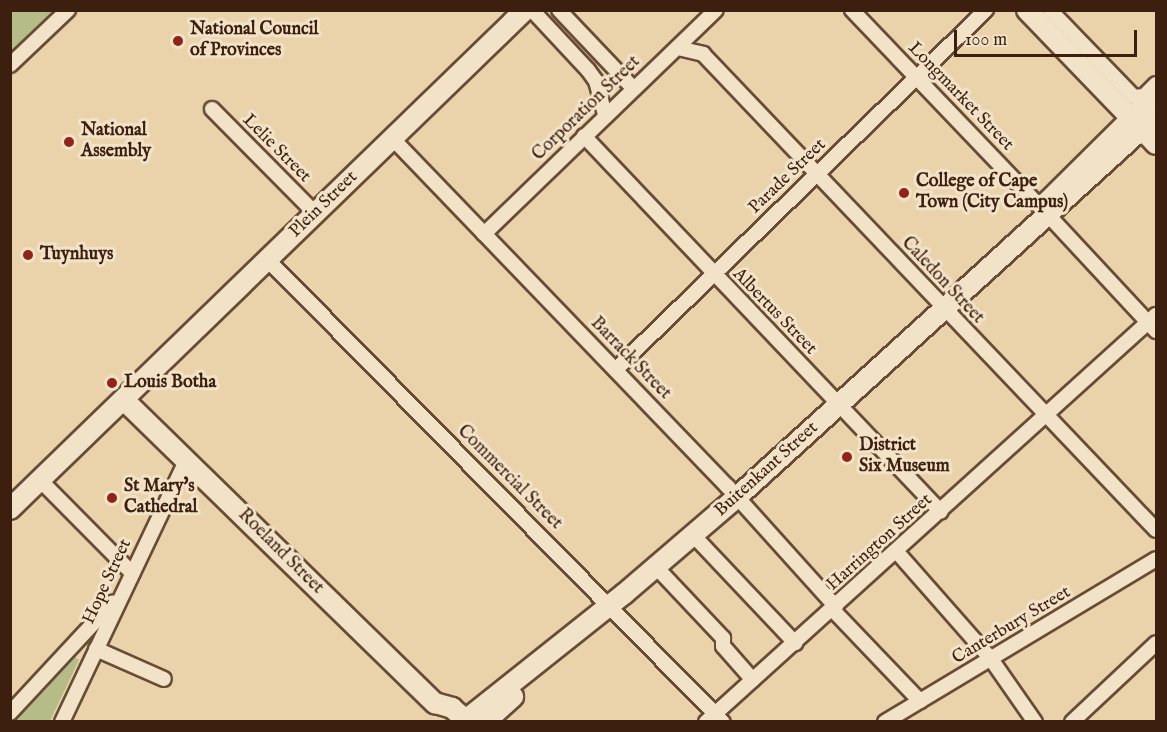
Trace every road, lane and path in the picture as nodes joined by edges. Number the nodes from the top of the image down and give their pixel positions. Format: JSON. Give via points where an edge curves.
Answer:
{"nodes":[{"id":1,"x":68,"y":10,"type":"edge"},
{"id":2,"x":525,"y":10,"type":"edge"},
{"id":3,"x":532,"y":10,"type":"edge"},
{"id":4,"x":559,"y":10,"type":"edge"},
{"id":5,"x":852,"y":10,"type":"edge"},
{"id":6,"x":987,"y":10,"type":"edge"},
{"id":7,"x":1027,"y":10,"type":"edge"},
{"id":8,"x":1050,"y":10,"type":"edge"},
{"id":9,"x":711,"y":15,"type":"edge"},
{"id":10,"x":678,"y":48,"type":"junction"},
{"id":11,"x":703,"y":54,"type":"junction"},
{"id":12,"x":10,"y":65,"type":"edge"},
{"id":13,"x":917,"y":78,"type":"junction"},
{"id":14,"x":1156,"y":84,"type":"edge"},
{"id":15,"x":633,"y":88,"type":"junction"},
{"id":16,"x":1156,"y":94,"type":"edge"},
{"id":17,"x":212,"y":109,"type":"dead end"},
{"id":18,"x":605,"y":115,"type":"junction"},
{"id":19,"x":1143,"y":121,"type":"edge"},
{"id":20,"x":584,"y":136,"type":"junction"},
{"id":21,"x":393,"y":139,"type":"junction"},
{"id":22,"x":1156,"y":144,"type":"edge"},
{"id":23,"x":817,"y":174,"type":"junction"},
{"id":24,"x":1045,"y":212,"type":"junction"},
{"id":25,"x":315,"y":213,"type":"junction"},
{"id":26,"x":484,"y":234,"type":"junction"},
{"id":27,"x":268,"y":260,"type":"junction"},
{"id":28,"x":714,"y":275,"type":"junction"},
{"id":29,"x":941,"y":307,"type":"junction"},
{"id":30,"x":1154,"y":323,"type":"edge"},
{"id":31,"x":615,"y":370,"type":"junction"},
{"id":32,"x":124,"y":401,"type":"junction"},
{"id":33,"x":838,"y":404,"type":"junction"},
{"id":34,"x":1047,"y":416,"type":"junction"},
{"id":35,"x":187,"y":459,"type":"junction"},
{"id":36,"x":40,"y":480,"type":"junction"},
{"id":37,"x":736,"y":498,"type":"junction"},
{"id":38,"x":10,"y":508,"type":"edge"},
{"id":39,"x":941,"y":512,"type":"junction"},
{"id":40,"x":1156,"y":530,"type":"edge"},
{"id":41,"x":693,"y":535,"type":"junction"},
{"id":42,"x":897,"y":552,"type":"junction"},
{"id":43,"x":1156,"y":559,"type":"edge"},
{"id":44,"x":656,"y":567,"type":"junction"},
{"id":45,"x":132,"y":573,"type":"junction"},
{"id":46,"x":123,"y":591,"type":"junction"},
{"id":47,"x":615,"y":603,"type":"junction"},
{"id":48,"x":834,"y":609,"type":"junction"},
{"id":49,"x":795,"y":643,"type":"junction"},
{"id":50,"x":1156,"y":643,"type":"edge"},
{"id":51,"x":96,"y":649,"type":"junction"},
{"id":52,"x":991,"y":659,"type":"junction"},
{"id":53,"x":164,"y":679,"type":"dead end"},
{"id":54,"x":753,"y":680,"type":"junction"},
{"id":55,"x":920,"y":701,"type":"junction"},
{"id":56,"x":438,"y":712,"type":"edge"},
{"id":57,"x":10,"y":713,"type":"edge"},
{"id":58,"x":715,"y":719,"type":"edge"},
{"id":59,"x":471,"y":721,"type":"edge"},
{"id":60,"x":62,"y":722,"type":"edge"},
{"id":61,"x":885,"y":722,"type":"edge"},
{"id":62,"x":1035,"y":722,"type":"edge"},
{"id":63,"x":1072,"y":722,"type":"edge"}],
"edges":[{"from":1,"to":12,"type":"street"},
{"from":2,"to":21,"type":"street","name":"Plein Street"},
{"from":3,"to":18,"type":"street","via":[[596,81]]},
{"from":4,"to":15,"type":"street"},
{"from":5,"to":13,"type":"street","name":"Longmarket Street"},
{"from":6,"to":13,"type":"street","name":"Parade Street"},
{"from":7,"to":19,"type":"street"},
{"from":8,"to":14,"type":"street","via":[[1134,97],[1144,96]]},
{"from":9,"to":10,"type":"street","name":"Corporation Street"},
{"from":9,"to":11,"type":"street","via":[[701,37]]},
{"from":10,"to":11,"type":"street"},
{"from":10,"to":15,"type":"street","name":"Corporation Street"},
{"from":11,"to":23,"type":"street","name":"Caledon Street"},
{"from":13,"to":23,"type":"street","name":"Parade Street"},
{"from":13,"to":24,"type":"street","name":"Longmarket Street"},
{"from":15,"to":18,"type":"street","name":"Corporation Street"},
{"from":16,"to":19,"type":"street","name":"Buitenkant Street"},
{"from":17,"to":25,"type":"street","name":"Lelie Street"},
{"from":18,"to":20,"type":"street","name":"Corporation Street"},
{"from":19,"to":22,"type":"street"},
{"from":19,"to":24,"type":"street","name":"Buitenkant Street"},
{"from":20,"to":26,"type":"street","name":"Corporation Street"},
{"from":20,"to":28,"type":"street","name":"Albertus Street"},
{"from":21,"to":25,"type":"street","name":"Plein Street"},
{"from":21,"to":26,"type":"street","name":"Barrack Street"},
{"from":23,"to":28,"type":"street","name":"Parade Street"},
{"from":23,"to":29,"type":"street","name":"Caledon Street"},
{"from":24,"to":29,"type":"street","name":"Buitenkant Street"},
{"from":24,"to":30,"type":"street","name":"Longmarket Street"},
{"from":25,"to":27,"type":"street","name":"Plein Street"},
{"from":26,"to":31,"type":"street","name":"Barrack Street"},
{"from":27,"to":32,"type":"street","name":"Plein Street"},
{"from":27,"to":47,"type":"street","name":"Commercial Street"},
{"from":28,"to":31,"type":"street","name":"Parade Street"},
{"from":28,"to":33,"type":"street","name":"Albertus Street"},
{"from":29,"to":33,"type":"street","name":"Buitenkant Street"},
{"from":29,"to":34,"type":"street","name":"Caledon Street"},
{"from":30,"to":34,"type":"street","name":"Harrington Street"},
{"from":31,"to":37,"type":"street","name":"Barrack Street"},
{"from":32,"to":35,"type":"street","name":"Roeland Street"},
{"from":32,"to":36,"type":"street","name":"Plein Street"},
{"from":33,"to":37,"type":"street","name":"Buitenkant Street"},
{"from":33,"to":39,"type":"street","name":"Albertus Street"},
{"from":34,"to":39,"type":"street","name":"Harrington Street"},
{"from":34,"to":40,"type":"street","name":"Caledon Street"},
{"from":35,"to":45,"type":"street","name":"Hope Street"},
{"from":35,"to":56,"type":"street","name":"Roeland Street"},
{"from":36,"to":38,"type":"street","name":"Plein Street"},
{"from":36,"to":45,"type":"street"},
{"from":37,"to":41,"type":"street","name":"Buitenkant Street"},
{"from":37,"to":48,"type":"street","name":"Barrack Street"},
{"from":39,"to":42,"type":"street","name":"Harrington Street"},
{"from":41,"to":44,"type":"street","name":"Buitenkant Street"},
{"from":41,"to":49,"type":"street"},
{"from":42,"to":48,"type":"street","name":"Harrington Street"},
{"from":42,"to":52,"type":"street"},
{"from":43,"to":52,"type":"street","name":"Canterbury Street"},
{"from":44,"to":47,"type":"street","name":"Buitenkant Street"},
{"from":44,"to":54,"type":"street","via":[[723,638],[723,646]]},
{"from":45,"to":46,"type":"street","name":"Hope Street"},
{"from":46,"to":51,"type":"street","name":"Hope Street"},
{"from":46,"to":57,"type":"street"},
{"from":47,"to":58,"type":"street","name":"Commercial Street"},
{"from":47,"to":59,"type":"street","name":"Buitenkant Street"},
{"from":48,"to":49,"type":"street","name":"Harrington Street"},
{"from":48,"to":55,"type":"street","name":"Barrack Street"},
{"from":49,"to":54,"type":"street","name":"Harrington Street"},
{"from":50,"to":63,"type":"street"},
{"from":51,"to":53,"type":"street"},
{"from":51,"to":60,"type":"street","name":"Hope Street"},
{"from":52,"to":55,"type":"street","name":"Canterbury Street"},
{"from":52,"to":62,"type":"street"},
{"from":54,"to":58,"type":"street","name":"Harrington Street"},
{"from":55,"to":61,"type":"street","name":"Canterbury Street"},
{"from":56,"to":59,"type":"street","name":"Roeland Street","via":[[452,708]]}]}
